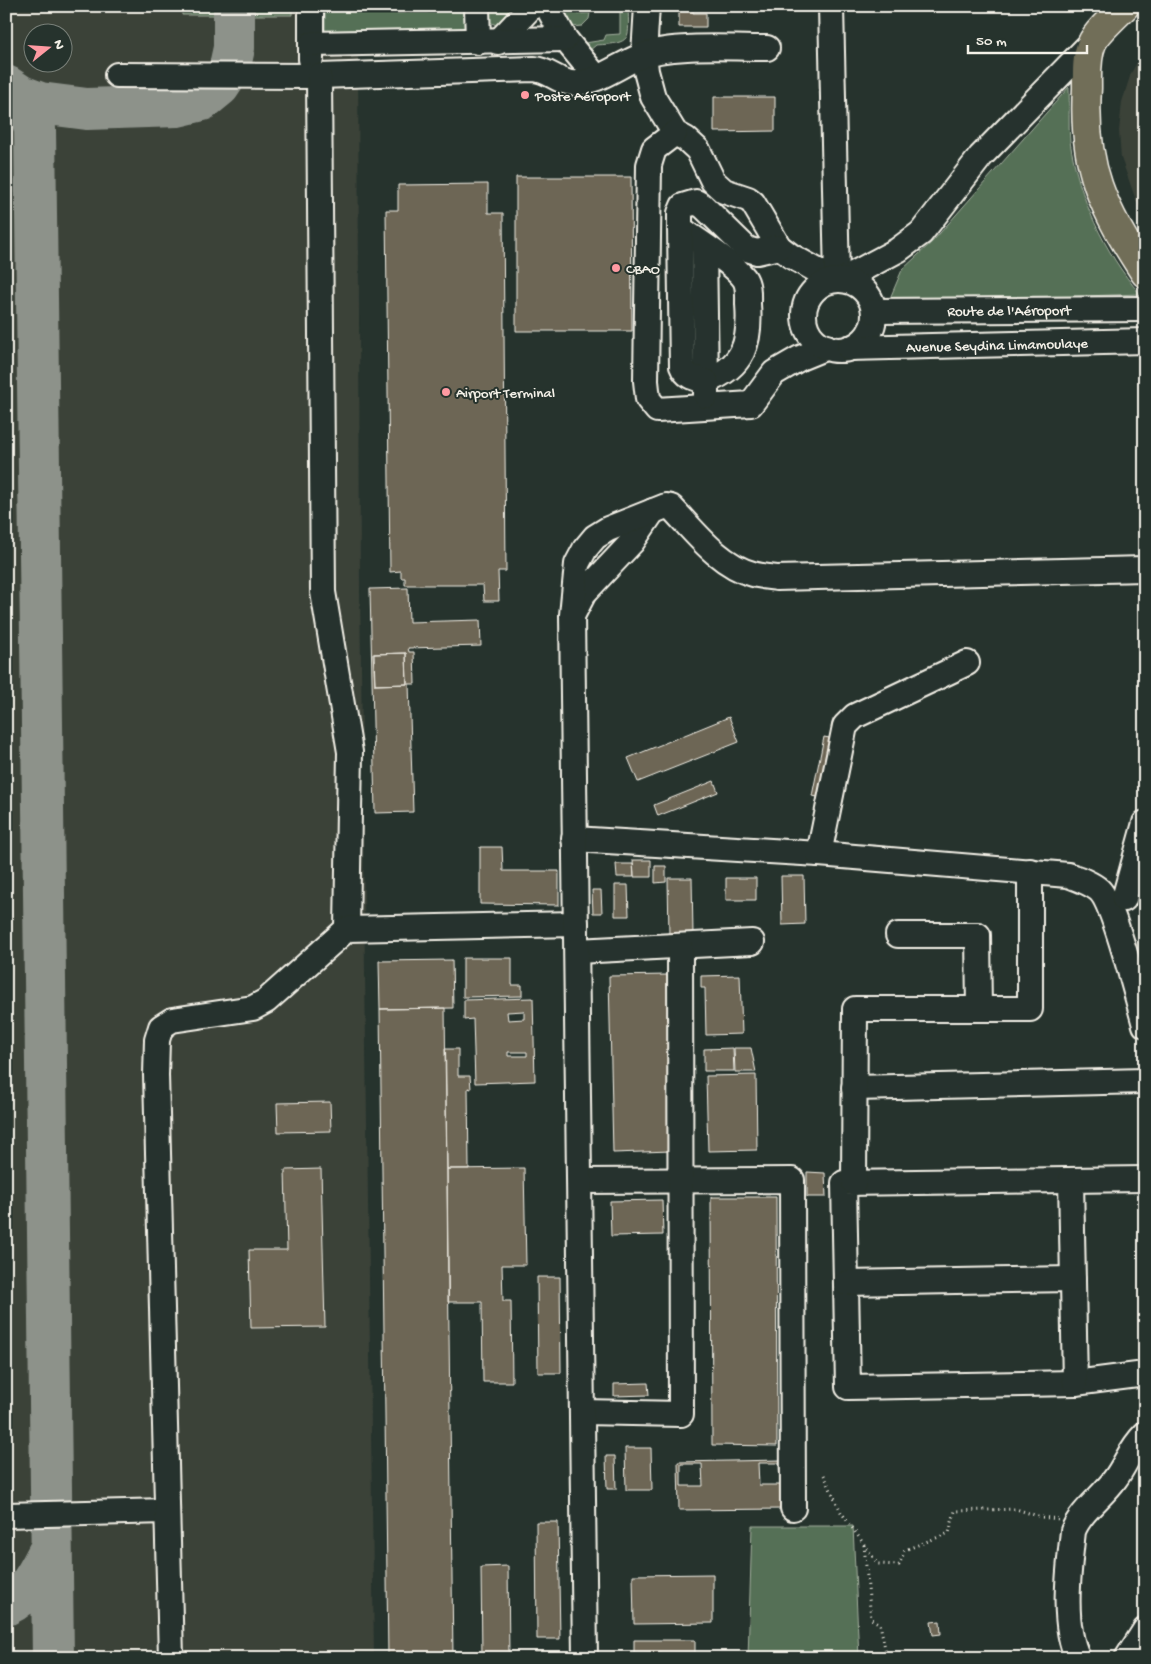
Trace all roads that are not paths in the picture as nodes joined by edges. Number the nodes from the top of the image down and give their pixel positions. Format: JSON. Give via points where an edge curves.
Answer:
{"nodes":[{"id":1,"x":311,"y":6,"type":"edge"},
{"id":2,"x":477,"y":6,"type":"edge"},
{"id":3,"x":532,"y":6,"type":"edge"},
{"id":4,"x":547,"y":6,"type":"edge"},
{"id":5,"x":647,"y":6,"type":"edge"},
{"id":6,"x":831,"y":6,"type":"edge"},
{"id":7,"x":1125,"y":6,"type":"edge"},
{"id":8,"x":1145,"y":10,"type":"edge"},
{"id":9,"x":565,"y":39,"type":"junction"},
{"id":10,"x":488,"y":42,"type":"junction"},
{"id":11,"x":1092,"y":42,"type":"junction"},
{"id":12,"x":311,"y":44,"type":"junction"},
{"id":13,"x":767,"y":48,"type":"dead end"},
{"id":14,"x":644,"y":54,"type":"junction"},
{"id":15,"x":117,"y":75,"type":"dead end"},
{"id":16,"x":315,"y":76,"type":"junction"},
{"id":17,"x":597,"y":78,"type":"junction"},
{"id":18,"x":1087,"y":81,"type":"junction"},
{"id":19,"x":674,"y":133,"type":"junction"},
{"id":20,"x":680,"y":228,"type":"junction"},
{"id":21,"x":1124,"y":241,"type":"junction"},
{"id":22,"x":704,"y":247,"type":"junction"},
{"id":23,"x":779,"y":247,"type":"junction"},
{"id":24,"x":1145,"y":258,"type":"edge"},
{"id":25,"x":1145,"y":273,"type":"edge"},
{"id":26,"x":837,"y":280,"type":"junction"},
{"id":27,"x":1145,"y":309,"type":"edge"},
{"id":28,"x":874,"y":311,"type":"junction"},
{"id":29,"x":1145,"y":342,"type":"edge"},
{"id":30,"x":838,"y":348,"type":"junction"},
{"id":31,"x":706,"y":381,"type":"junction"},
{"id":32,"x":706,"y":407,"type":"junction"},
{"id":33,"x":1145,"y":569,"type":"edge"},
{"id":34,"x":967,"y":663,"type":"dead end"},
{"id":35,"x":1144,"y":830,"type":"edge"},
{"id":36,"x":574,"y":839,"type":"junction"},
{"id":37,"x":819,"y":854,"type":"junction"},
{"id":38,"x":1030,"y":871,"type":"junction"},
{"id":39,"x":1125,"y":899,"type":"edge"},
{"id":40,"x":576,"y":924,"type":"junction"},
{"id":41,"x":347,"y":929,"type":"junction"},
{"id":42,"x":898,"y":935,"type":"dead end"},
{"id":43,"x":752,"y":942,"type":"dead end"},
{"id":44,"x":680,"y":946,"type":"junction"},
{"id":45,"x":577,"y":951,"type":"junction"},
{"id":46,"x":979,"y":1009,"type":"junction"},
{"id":47,"x":1145,"y":1026,"type":"edge"},
{"id":48,"x":1145,"y":1081,"type":"edge"},
{"id":49,"x":854,"y":1088,"type":"junction"},
{"id":50,"x":1145,"y":1179,"type":"edge"},
{"id":51,"x":580,"y":1180,"type":"junction"},
{"id":52,"x":680,"y":1180,"type":"junction"},
{"id":53,"x":1071,"y":1180,"type":"junction"},
{"id":54,"x":854,"y":1183,"type":"junction"},
{"id":55,"x":1073,"y":1279,"type":"junction"},
{"id":56,"x":846,"y":1283,"type":"junction"},
{"id":57,"x":1145,"y":1374,"type":"edge"},
{"id":58,"x":1075,"y":1383,"type":"junction"},
{"id":59,"x":583,"y":1412,"type":"junction"},
{"id":60,"x":1145,"y":1434,"type":"edge"},
{"id":61,"x":793,"y":1508,"type":"dead end"},
{"id":62,"x":167,"y":1511,"type":"junction"},
{"id":63,"x":6,"y":1515,"type":"edge"},
{"id":64,"x":1145,"y":1630,"type":"edge"},
{"id":65,"x":170,"y":1658,"type":"edge"},
{"id":66,"x":585,"y":1658,"type":"edge"},
{"id":67,"x":1078,"y":1658,"type":"edge"},
{"id":68,"x":1127,"y":1658,"type":"edge"}],
"edges":[{"from":1,"to":12,"type":"street"},
{"from":2,"to":10,"type":"street"},
{"from":3,"to":10,"type":"street"},
{"from":4,"to":9,"type":"street"},
{"from":5,"to":14,"type":"street"},
{"from":6,"to":26,"type":"street"},
{"from":7,"to":11,"type":"highway"},
{"from":8,"to":18,"type":"highway","via":[[1104,56]]},
{"from":9,"to":10,"type":"street"},
{"from":9,"to":17,"type":"street"},
{"from":10,"to":12,"type":"street"},
{"from":11,"to":18,"type":"highway"},
{"from":11,"to":26,"type":"street","via":[[981,156],[921,233],[898,250]]},
{"from":12,"to":16,"type":"street"},
{"from":13,"to":14,"type":"street","via":[[669,50]]},
{"from":14,"to":17,"type":"street"},
{"from":14,"to":19,"type":"street","via":[[653,97]]},
{"from":15,"to":16,"type":"street"},
{"from":16,"to":17,"type":"street","via":[[534,69],[569,84]]},
{"from":16,"to":41,"type":"street","via":[[324,592],[350,752]]},
{"from":18,"to":21,"type":"highway","via":[[1087,141],[1094,178],[1104,205]]},
{"from":19,"to":23,"type":"street","via":[[698,150],[707,172],[719,187],[753,203]]},
{"from":19,"to":32,"type":"street","via":[[654,149],[648,165],[648,399],[657,410]]},
{"from":20,"to":22,"type":"street"},
{"from":20,"to":23,"type":"street","via":[[683,206],[696,202],[746,249],[757,252]]},
{"from":20,"to":31,"type":"street","via":[[682,366],[691,377]]},
{"from":21,"to":24,"type":"highway"},
{"from":21,"to":25,"type":"highway"},
{"from":22,"to":31,"type":"street"},
{"from":22,"to":31,"type":"street","via":[[746,281],[750,330],[742,352],[728,369]]},
{"from":23,"to":26,"type":"street"},
{"from":26,"to":28,"type":"street","via":[[860,286],[867,293]]},
{"from":26,"to":30,"type":"street","via":[[814,291],[805,312],[810,334]]},
{"from":27,"to":28,"type":"street","name":"Route de l'Aéroport"},
{"from":28,"to":30,"type":"street","via":[[874,323],[869,334],[860,343]]},
{"from":29,"to":30,"type":"street","name":"Avenue Seydina Limamoulaye"},
{"from":30,"to":32,"type":"street","via":[[800,358],[774,372],[751,404]]},
{"from":31,"to":32,"type":"street"},
{"from":33,"to":36,"type":"street","via":[[776,578],[752,574],[732,565],[671,507],[654,510],[608,529],[595,537],[577,564],[572,615]]},
{"from":34,"to":37,"type":"street","via":[[855,716],[845,726]]},
{"from":35,"to":39,"type":"street"},
{"from":36,"to":37,"type":"street"},
{"from":36,"to":40,"type":"street"},
{"from":37,"to":38,"type":"street"},
{"from":38,"to":39,"type":"street","via":[[1068,875]]},
{"from":38,"to":46,"type":"street","via":[[1030,1009]]},
{"from":39,"to":47,"type":"street","via":[[1114,919]]},
{"from":40,"to":41,"type":"street"},
{"from":40,"to":45,"type":"street"},
{"from":41,"to":62,"type":"street","via":[[266,1001],[253,1008],[172,1020],[161,1027],[157,1040]]},
{"from":42,"to":46,"type":"street","via":[[978,935]]},
{"from":43,"to":44,"type":"street"},
{"from":44,"to":45,"type":"street"},
{"from":44,"to":52,"type":"street"},
{"from":45,"to":51,"type":"street"},
{"from":46,"to":49,"type":"street","via":[[855,1009]]},
{"from":48,"to":49,"type":"street"},
{"from":49,"to":54,"type":"street"},
{"from":50,"to":53,"type":"street"},
{"from":51,"to":52,"type":"street"},
{"from":51,"to":59,"type":"street"},
{"from":52,"to":59,"type":"street","via":[[681,1414]]},
{"from":52,"to":61,"type":"street","via":[[792,1180]]},
{"from":53,"to":54,"type":"street"},
{"from":53,"to":55,"type":"street"},
{"from":54,"to":56,"type":"street","via":[[844,1183]]},
{"from":55,"to":56,"type":"street"},
{"from":55,"to":58,"type":"street"},
{"from":56,"to":58,"type":"street","via":[[848,1387]]},
{"from":57,"to":58,"type":"street"},
{"from":59,"to":66,"type":"street"},
{"from":60,"to":67,"type":"street","via":[[1131,1448],[1114,1481],[1076,1525],[1071,1551],[1068,1617],[1072,1645]]},
{"from":62,"to":63,"type":"street"},
{"from":62,"to":65,"type":"street"},
{"from":64,"to":68,"type":"street"}]}
